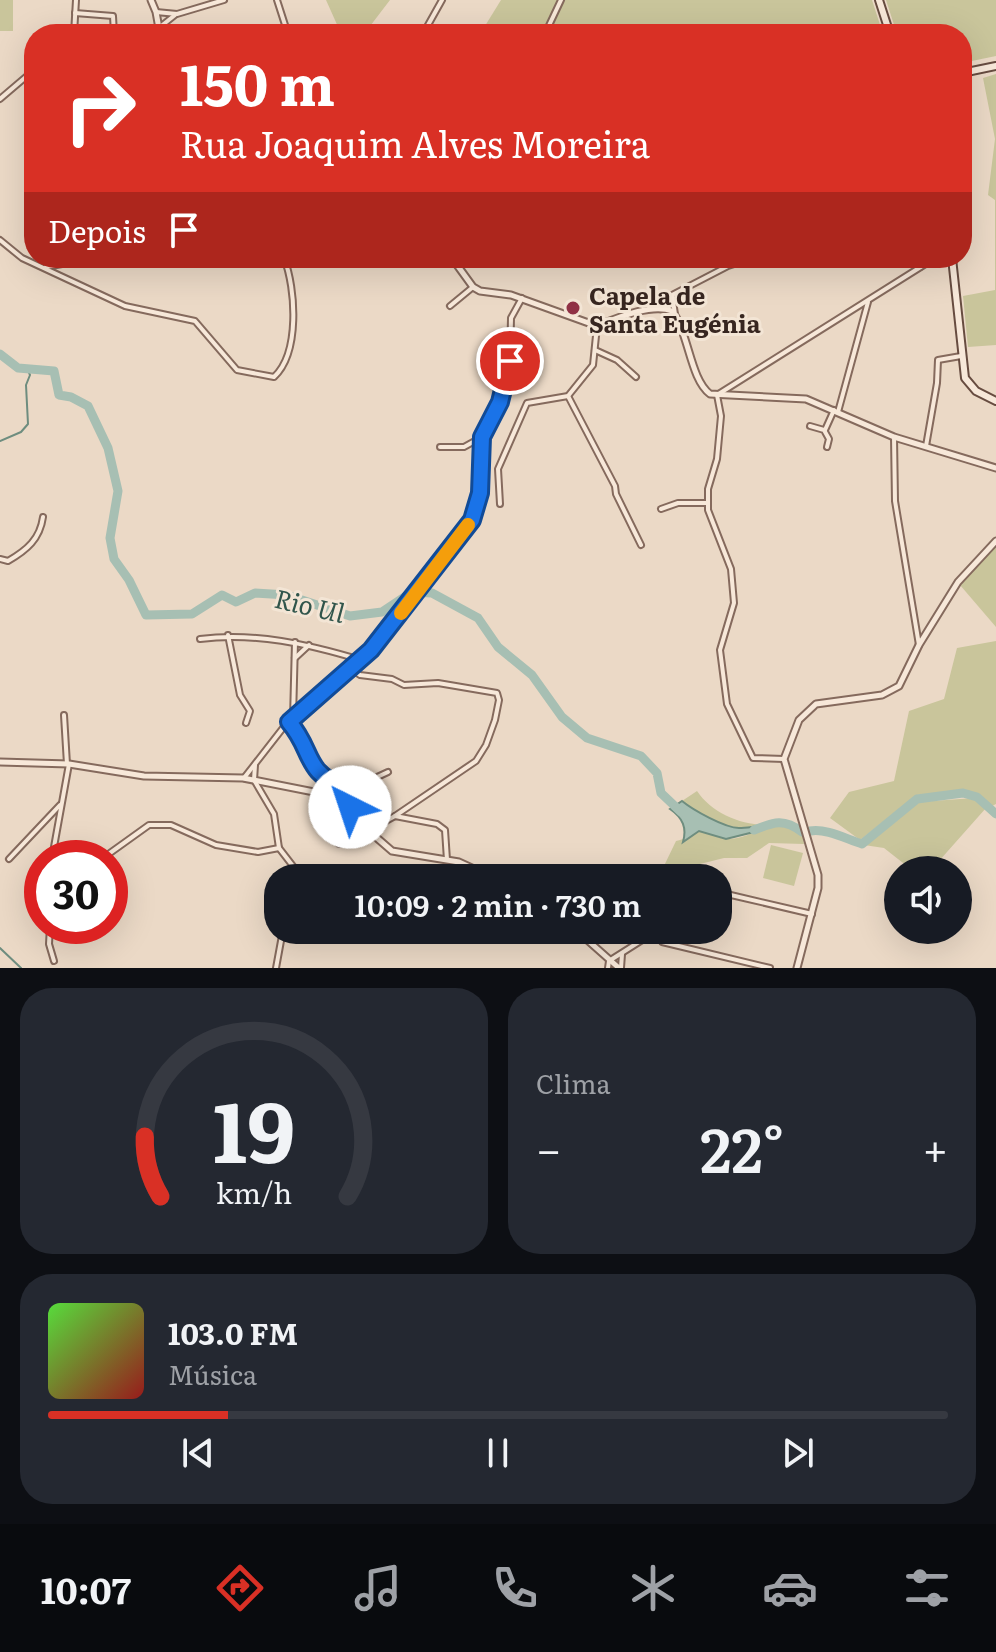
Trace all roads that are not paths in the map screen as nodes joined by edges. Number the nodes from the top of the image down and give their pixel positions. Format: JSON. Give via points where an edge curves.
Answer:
{"nodes":[{"id":1,"x":76,"y":0,"type":"edge"},
{"id":2,"x":151,"y":0,"type":"edge"},
{"id":3,"x":224,"y":0,"type":"edge"},
{"id":4,"x":277,"y":0,"type":"edge"},
{"id":5,"x":442,"y":0,"type":"edge"},
{"id":6,"x":561,"y":0,"type":"edge"},
{"id":7,"x":879,"y":0,"type":"edge"},
{"id":8,"x":156,"y":12,"type":"junction"},
{"id":9,"x":75,"y":13,"type":"junction"},
{"id":10,"x":177,"y":14,"type":"junction"},
{"id":11,"x":74,"y":24,"type":"edge"},
{"id":12,"x":113,"y":24,"type":"edge"},
{"id":13,"x":159,"y":24,"type":"edge"},
{"id":14,"x":166,"y":24,"type":"edge"},
{"id":15,"x":285,"y":24,"type":"edge"},
{"id":16,"x":429,"y":24,"type":"edge"},
{"id":17,"x":550,"y":24,"type":"edge"},
{"id":18,"x":887,"y":24,"type":"edge"},
{"id":19,"x":996,"y":66,"type":"edge"},
{"id":20,"x":972,"y":71,"type":"edge"},
{"id":21,"x":24,"y":79,"type":"edge"},
{"id":22,"x":0,"y":99,"type":"edge"},
{"id":23,"x":0,"y":240,"type":"edge"},
{"id":24,"x":24,"y":259,"type":"edge"},
{"id":25,"x":46,"y":268,"type":"edge"},
{"id":26,"x":287,"y":268,"type":"edge"},
{"id":27,"x":459,"y":268,"type":"edge"},
{"id":28,"x":724,"y":268,"type":"edge"},
{"id":29,"x":918,"y":268,"type":"edge"},
{"id":30,"x":953,"y":268,"type":"edge"},
{"id":31,"x":473,"y":287,"type":"junction"},
{"id":32,"x":522,"y":298,"type":"junction"},
{"id":33,"x":868,"y":300,"type":"junction"},
{"id":34,"x":450,"y":306,"type":"dead end"},
{"id":35,"x":675,"y":314,"type":"junction"},
{"id":36,"x":597,"y":326,"type":"junction"},
{"id":37,"x":595,"y":350,"type":"junction"},
{"id":38,"x":961,"y":356,"type":"junction"},
{"id":39,"x":636,"y":377,"type":"dead end"},
{"id":40,"x":717,"y":395,"type":"junction"},
{"id":41,"x":568,"y":396,"type":"junction"},
{"id":42,"x":996,"y":401,"type":"edge"},
{"id":43,"x":836,"y":411,"type":"junction"},
{"id":44,"x":810,"y":426,"type":"dead end"},
{"id":45,"x":824,"y":430,"type":"junction"},
{"id":46,"x":482,"y":437,"type":"junction"},
{"id":47,"x":894,"y":437,"type":"junction"},
{"id":48,"x":926,"y":446,"type":"junction"},
{"id":49,"x":440,"y":447,"type":"dead end"},
{"id":50,"x":827,"y":447,"type":"dead end"},
{"id":51,"x":996,"y":468,"type":"edge"},
{"id":52,"x":708,"y":503,"type":"junction"},
{"id":53,"x":500,"y":504,"type":"dead end"},
{"id":54,"x":661,"y":509,"type":"dead end"},
{"id":55,"x":43,"y":517,"type":"dead end"},
{"id":56,"x":996,"y":541,"type":"edge"},
{"id":57,"x":641,"y":545,"type":"dead end"},
{"id":58,"x":0,"y":559,"type":"edge"},
{"id":59,"x":228,"y":635,"type":"junction"},
{"id":60,"x":200,"y":639,"type":"dead end"},
{"id":61,"x":295,"y":642,"type":"junction"},
{"id":62,"x":309,"y":645,"type":"junction"},
{"id":63,"x":919,"y":645,"type":"junction"},
{"id":64,"x":346,"y":656,"type":"junction"},
{"id":65,"x":295,"y":658,"type":"junction"},
{"id":66,"x":361,"y":660,"type":"junction"},
{"id":67,"x":352,"y":668,"type":"junction"},
{"id":68,"x":64,"y":715,"type":"dead end"},
{"id":69,"x":291,"y":720,"type":"junction"},
{"id":70,"x":246,"y":723,"type":"dead end"},
{"id":71,"x":784,"y":759,"type":"junction"},
{"id":72,"x":0,"y":762,"type":"edge"},
{"id":73,"x":68,"y":764,"type":"junction"},
{"id":74,"x":255,"y":764,"type":"junction"},
{"id":75,"x":388,"y":772,"type":"dead end"},
{"id":76,"x":243,"y":778,"type":"junction"},
{"id":77,"x":254,"y":780,"type":"junction"},
{"id":78,"x":347,"y":791,"type":"junction"},
{"id":79,"x":62,"y":803,"type":"junction"},
{"id":80,"x":346,"y":812,"type":"junction"},
{"id":81,"x":395,"y":816,"type":"junction"},
{"id":82,"x":368,"y":831,"type":"junction"},
{"id":83,"x":55,"y":840,"type":"edge"},
{"id":84,"x":126,"y":840,"type":"edge"},
{"id":85,"x":339,"y":844,"type":"dead end"},
{"id":86,"x":279,"y":848,"type":"junction"},
{"id":87,"x":9,"y":859,"type":"dead end"},
{"id":88,"x":447,"y":860,"type":"junction"},
{"id":89,"x":291,"y":864,"type":"edge"},
{"id":90,"x":463,"y":864,"type":"edge"},
{"id":91,"x":732,"y":895,"type":"edge"},
{"id":92,"x":812,"y":914,"type":"junction"},
{"id":93,"x":49,"y":944,"type":"edge"},
{"id":94,"x":280,"y":944,"type":"edge"},
{"id":95,"x":591,"y":944,"type":"edge"},
{"id":96,"x":637,"y":944,"type":"edge"},
{"id":97,"x":670,"y":944,"type":"edge"},
{"id":98,"x":622,"y":954,"type":"junction"},
{"id":99,"x":54,"y":961,"type":"dead end"},
{"id":100,"x":615,"y":966,"type":"edge"},
{"id":101,"x":276,"y":968,"type":"edge"},
{"id":102,"x":770,"y":968,"type":"edge"},
{"id":103,"x":797,"y":968,"type":"edge"}],
"edges":[{"from":1,"to":9,"type":"street"},
{"from":2,"to":8,"type":"street"},
{"from":3,"to":10,"type":"street"},
{"from":4,"to":15,"type":"street"},
{"from":5,"to":16,"type":"street"},
{"from":6,"to":17,"type":"street"},
{"from":7,"to":18,"type":"main road"},
{"from":8,"to":10,"type":"street"},
{"from":8,"to":13,"type":"street"},
{"from":9,"to":11,"type":"street"},
{"from":9,"to":12,"type":"street","via":[[113,16]]},
{"from":10,"to":14,"type":"street"},
{"from":19,"to":20,"type":"main road"},
{"from":21,"to":22,"type":"street"},
{"from":23,"to":24,"type":"street"},
{"from":25,"to":26,"type":"street","via":[[125,306],[195,321],[237,370],[274,377],[285,367],[291,333],[293,289]]},
{"from":27,"to":31,"type":"street"},
{"from":28,"to":35,"type":"street","via":[[672,295]]},
{"from":29,"to":33,"type":"street"},
{"from":30,"to":38,"type":"main road"},
{"from":31,"to":32,"type":"street"},
{"from":31,"to":34,"type":"street"},
{"from":32,"to":36,"type":"street"},
{"from":32,"to":46,"type":"street","via":[[511,318],[510,361],[500,402]]},
{"from":33,"to":40,"type":"street"},
{"from":33,"to":43,"type":"street"},
{"from":35,"to":36,"type":"street","via":[[658,308]]},
{"from":35,"to":40,"type":"street","via":[[704,389]]},
{"from":36,"to":37,"type":"street"},
{"from":37,"to":39,"type":"street"},
{"from":37,"to":41,"type":"street","via":[[593,365]]},
{"from":38,"to":42,"type":"main road","via":[[965,378]]},
{"from":38,"to":48,"type":"street","via":[[938,360]]},
{"from":40,"to":43,"type":"street","via":[[796,397]]},
{"from":40,"to":52,"type":"street","via":[[720,430]]},
{"from":41,"to":53,"type":"street","via":[[527,403],[498,469]]},
{"from":41,"to":57,"type":"street"},
{"from":43,"to":45,"type":"street"},
{"from":43,"to":47,"type":"street"},
{"from":44,"to":45,"type":"street"},
{"from":45,"to":50,"type":"street"},
{"from":46,"to":49,"type":"street","via":[[464,447]]},
{"from":46,"to":66,"type":"street","via":[[478,507],[472,520]]},
{"from":47,"to":48,"type":"street"},
{"from":47,"to":63,"type":"street","via":[[895,501]]},
{"from":48,"to":51,"type":"street"},
{"from":52,"to":54,"type":"street"},
{"from":52,"to":71,"type":"street","via":[[731,569],[734,603],[720,650],[727,704],[753,758]]},
{"from":55,"to":58,"type":"street","via":[[31,545],[8,561]]},
{"from":56,"to":63,"type":"street","via":[[958,582]]},
{"from":59,"to":60,"type":"street"},
{"from":59,"to":61,"type":"street"},
{"from":59,"to":70,"type":"street","via":[[240,695],[250,711]]},
{"from":61,"to":62,"type":"street"},
{"from":61,"to":65,"type":"street"},
{"from":62,"to":64,"type":"street"},
{"from":62,"to":65,"type":"street"},
{"from":63,"to":71,"type":"street","via":[[892,692],[809,708]]},
{"from":64,"to":66,"type":"street"},
{"from":64,"to":67,"type":"street"},
{"from":65,"to":69,"type":"street"},
{"from":66,"to":67,"type":"street"},
{"from":67,"to":69,"type":"street"},
{"from":67,"to":81,"type":"street","via":[[360,675],[404,685],[438,683],[497,693],[495,720],[476,761]]},
{"from":68,"to":73,"type":"street"},
{"from":69,"to":74,"type":"street"},
{"from":69,"to":78,"type":"street","via":[[316,771]]},
{"from":71,"to":92,"type":"street","via":[[818,875]]},
{"from":72,"to":73,"type":"street"},
{"from":73,"to":76,"type":"street","via":[[144,776]]},
{"from":73,"to":79,"type":"street"},
{"from":74,"to":76,"type":"street"},
{"from":74,"to":77,"type":"street"},
{"from":75,"to":78,"type":"street"},
{"from":76,"to":77,"type":"street"},
{"from":77,"to":80,"type":"street","via":[[314,792]]},
{"from":77,"to":86,"type":"street","via":[[274,814]]},
{"from":78,"to":80,"type":"street"},
{"from":79,"to":83,"type":"street"},
{"from":79,"to":87,"type":"street"},
{"from":80,"to":82,"type":"street"},
{"from":80,"to":85,"type":"street"},
{"from":81,"to":82,"type":"street"},
{"from":81,"to":88,"type":"street","via":[[445,830]]},
{"from":82,"to":88,"type":"street","via":[[392,851]]},
{"from":84,"to":86,"type":"street","via":[[149,825],[171,825],[216,845],[258,852]]},
{"from":86,"to":89,"type":"street"},
{"from":88,"to":90,"type":"street"},
{"from":91,"to":92,"type":"street"},
{"from":92,"to":103,"type":"street"},
{"from":93,"to":99,"type":"street"},
{"from":94,"to":101,"type":"street"},
{"from":95,"to":100,"type":"street"},
{"from":96,"to":98,"type":"street"},
{"from":97,"to":102,"type":"street"},
{"from":98,"to":100,"type":"street"},
{"from":98,"to":100,"type":"street"}]}
